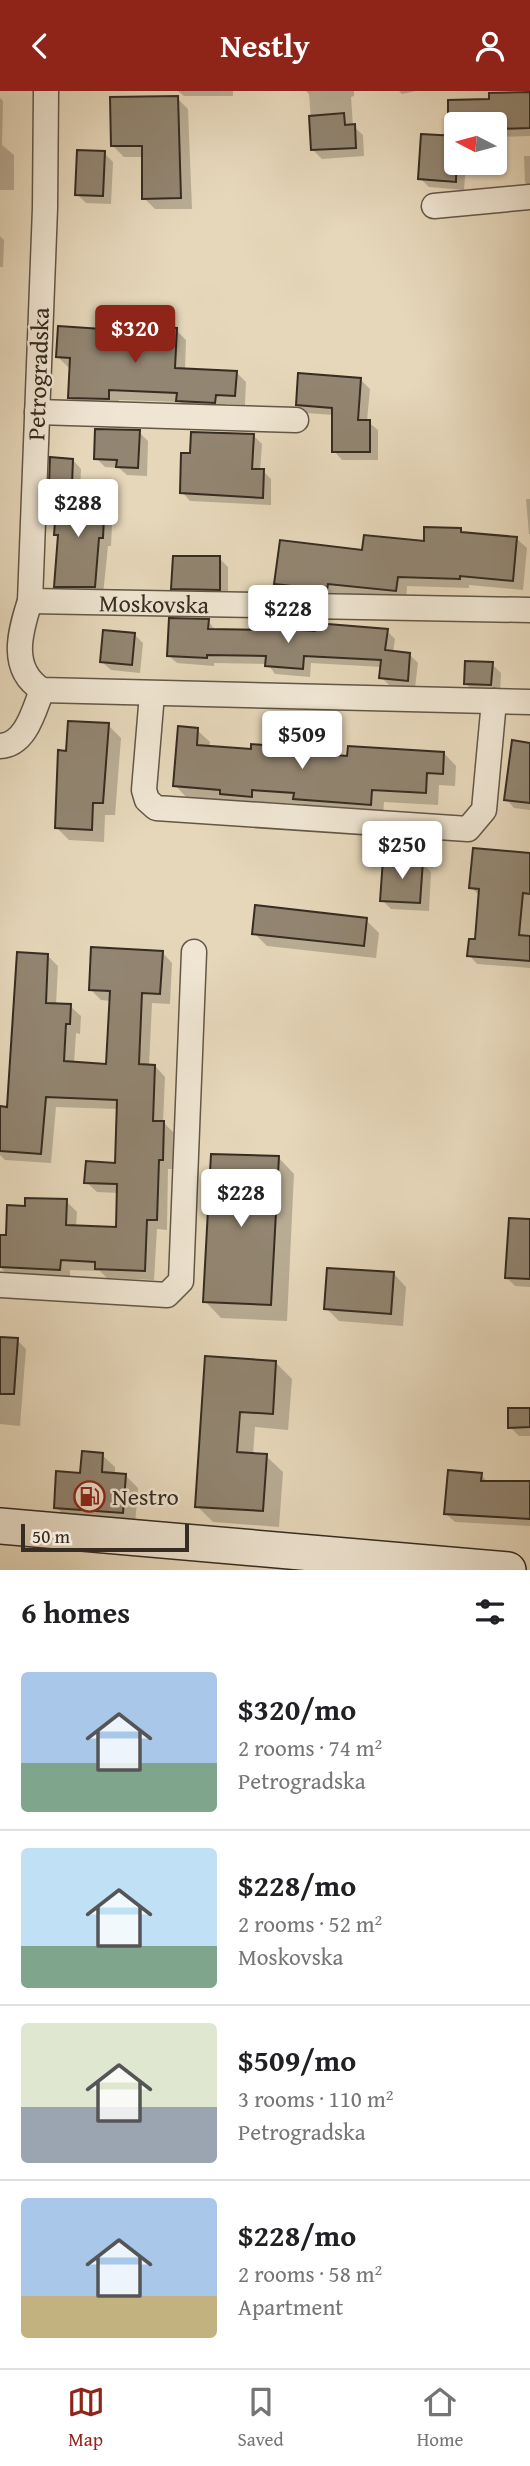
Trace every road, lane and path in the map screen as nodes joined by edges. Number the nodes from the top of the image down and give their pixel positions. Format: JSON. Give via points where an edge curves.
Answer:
{"nodes":[{"id":1,"x":46,"y":91,"type":"edge"},
{"id":2,"x":530,"y":197,"type":"edge"},
{"id":3,"x":434,"y":206,"type":"dead end"},
{"id":4,"x":37,"y":412,"type":"junction"},
{"id":5,"x":296,"y":420,"type":"dead end"},
{"id":6,"x":30,"y":601,"type":"junction"},
{"id":7,"x":530,"y":610,"type":"edge"},
{"id":8,"x":42,"y":690,"type":"junction"},
{"id":9,"x":152,"y":694,"type":"junction"},
{"id":10,"x":494,"y":701,"type":"junction"},
{"id":11,"x":530,"y":702,"type":"edge"},
{"id":12,"x":0,"y":746,"type":"edge"},
{"id":13,"x":194,"y":952,"type":"dead end"},
{"id":14,"x":0,"y":1285,"type":"edge"},
{"id":15,"x":0,"y":1526,"type":"edge"},
{"id":16,"x":509,"y":1570,"type":"edge"}],
"edges":[{"from":1,"to":4,"type":"street","name":"Petrogradska"},
{"from":2,"to":3,"type":"street"},
{"from":4,"to":5,"type":"street"},
{"from":4,"to":6,"type":"street","name":"Petrogradska"},
{"from":6,"to":7,"type":"street","name":"Moskovska"},
{"from":6,"to":8,"type":"street","name":"Petrogradska","via":[[20,633],[20,656],[26,676]]},
{"from":8,"to":9,"type":"street"},
{"from":8,"to":12,"type":"street","via":[[27,728],[20,737]]},
{"from":9,"to":10,"type":"street"},
{"from":9,"to":10,"type":"street","via":[[144,790],[156,808],[468,829],[484,810]]},
{"from":10,"to":11,"type":"street"},
{"from":13,"to":14,"type":"street","via":[[181,1281],[167,1294]]},
{"from":15,"to":16,"type":"main road"}]}
